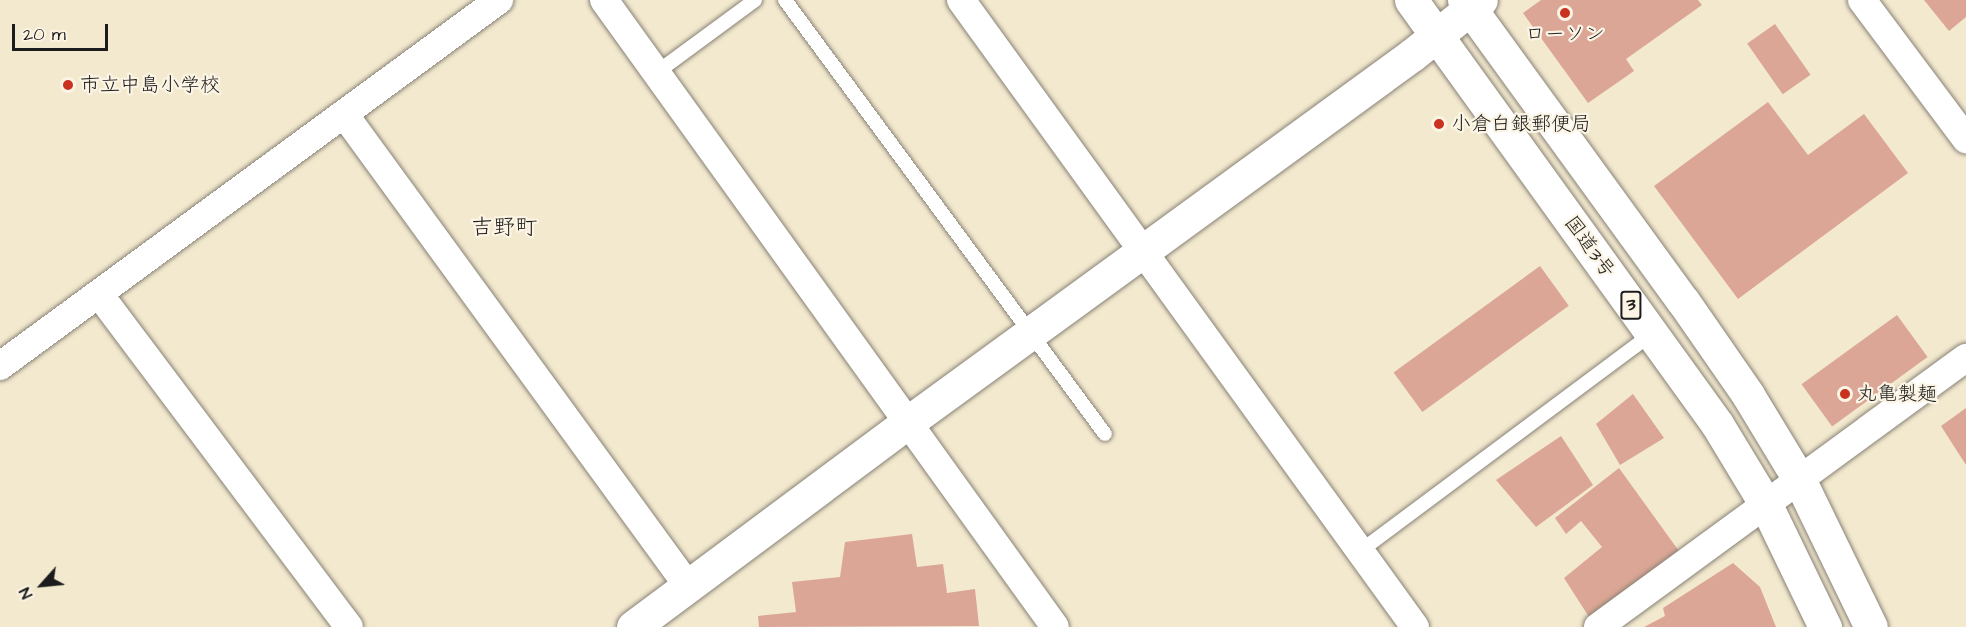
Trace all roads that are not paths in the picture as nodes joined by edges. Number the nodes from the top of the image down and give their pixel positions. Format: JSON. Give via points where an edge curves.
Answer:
{"nodes":[{"id":1,"x":499,"y":0,"type":"edge"},
{"id":2,"x":604,"y":0,"type":"edge"},
{"id":3,"x":755,"y":0,"type":"edge"},
{"id":4,"x":785,"y":0,"type":"edge"},
{"id":5,"x":961,"y":0,"type":"edge"},
{"id":6,"x":1411,"y":0,"type":"edge"},
{"id":7,"x":1862,"y":0,"type":"edge"},
{"id":8,"x":1472,"y":3,"type":"edge"},
{"id":9,"x":1437,"y":35,"type":"junction"},
{"id":10,"x":656,"y":73,"type":"junction"},
{"id":11,"x":344,"y":114,"type":"junction"},
{"id":12,"x":1966,"y":139,"type":"edge"},
{"id":13,"x":1144,"y":250,"type":"junction"},
{"id":14,"x":99,"y":294,"type":"junction"},
{"id":15,"x":1030,"y":333,"type":"junction"},
{"id":16,"x":1652,"y":334,"type":"junction"},
{"id":17,"x":1966,"y":358,"type":"edge"},
{"id":18,"x":0,"y":366,"type":"edge"},
{"id":19,"x":907,"y":423,"type":"junction"},
{"id":20,"x":1105,"y":434,"type":"dead end"},
{"id":21,"x":1800,"y":481,"type":"junction"},
{"id":22,"x":1767,"y":505,"type":"junction"},
{"id":23,"x":1359,"y":552,"type":"junction"},
{"id":24,"x":688,"y":586,"type":"junction"},
{"id":25,"x":349,"y":627,"type":"edge"},
{"id":26,"x":633,"y":627,"type":"edge"},
{"id":27,"x":1055,"y":627,"type":"edge"},
{"id":28,"x":1415,"y":627,"type":"edge"},
{"id":29,"x":1599,"y":627,"type":"edge"},
{"id":30,"x":1825,"y":627,"type":"edge"},
{"id":31,"x":1871,"y":627,"type":"edge"}],
"edges":[{"from":1,"to":11,"type":"street"},
{"from":2,"to":10,"type":"street"},
{"from":3,"to":10,"type":"lane"},
{"from":4,"to":15,"type":"lane"},
{"from":5,"to":13,"type":"street"},
{"from":6,"to":9,"type":"main road","name":"国道3号","number":"3"},
{"from":7,"to":12,"type":"street"},
{"from":8,"to":9,"type":"main road"},
{"from":8,"to":21,"type":"main road","number":"3","via":[[1748,395]]},
{"from":9,"to":13,"type":"main road"},
{"from":9,"to":16,"type":"main road","name":"国道3号","number":"3"},
{"from":10,"to":19,"type":"street"},
{"from":11,"to":14,"type":"street"},
{"from":11,"to":24,"type":"street"},
{"from":13,"to":15,"type":"main road"},
{"from":13,"to":23,"type":"street"},
{"from":14,"to":18,"type":"street"},
{"from":14,"to":25,"type":"street"},
{"from":15,"to":19,"type":"main road"},
{"from":15,"to":20,"type":"lane"},
{"from":16,"to":22,"type":"main road","name":"国道3号","number":"3","via":[[1717,424]]},
{"from":16,"to":23,"type":"lane"},
{"from":17,"to":21,"type":"street"},
{"from":19,"to":24,"type":"main road"},
{"from":19,"to":27,"type":"street"},
{"from":21,"to":22,"type":"street"},
{"from":21,"to":31,"type":"main road","number":"3"},
{"from":22,"to":29,"type":"street"},
{"from":22,"to":30,"type":"main road","name":"国道3号","number":"3"},
{"from":23,"to":28,"type":"street"},
{"from":24,"to":26,"type":"main road"}]}
